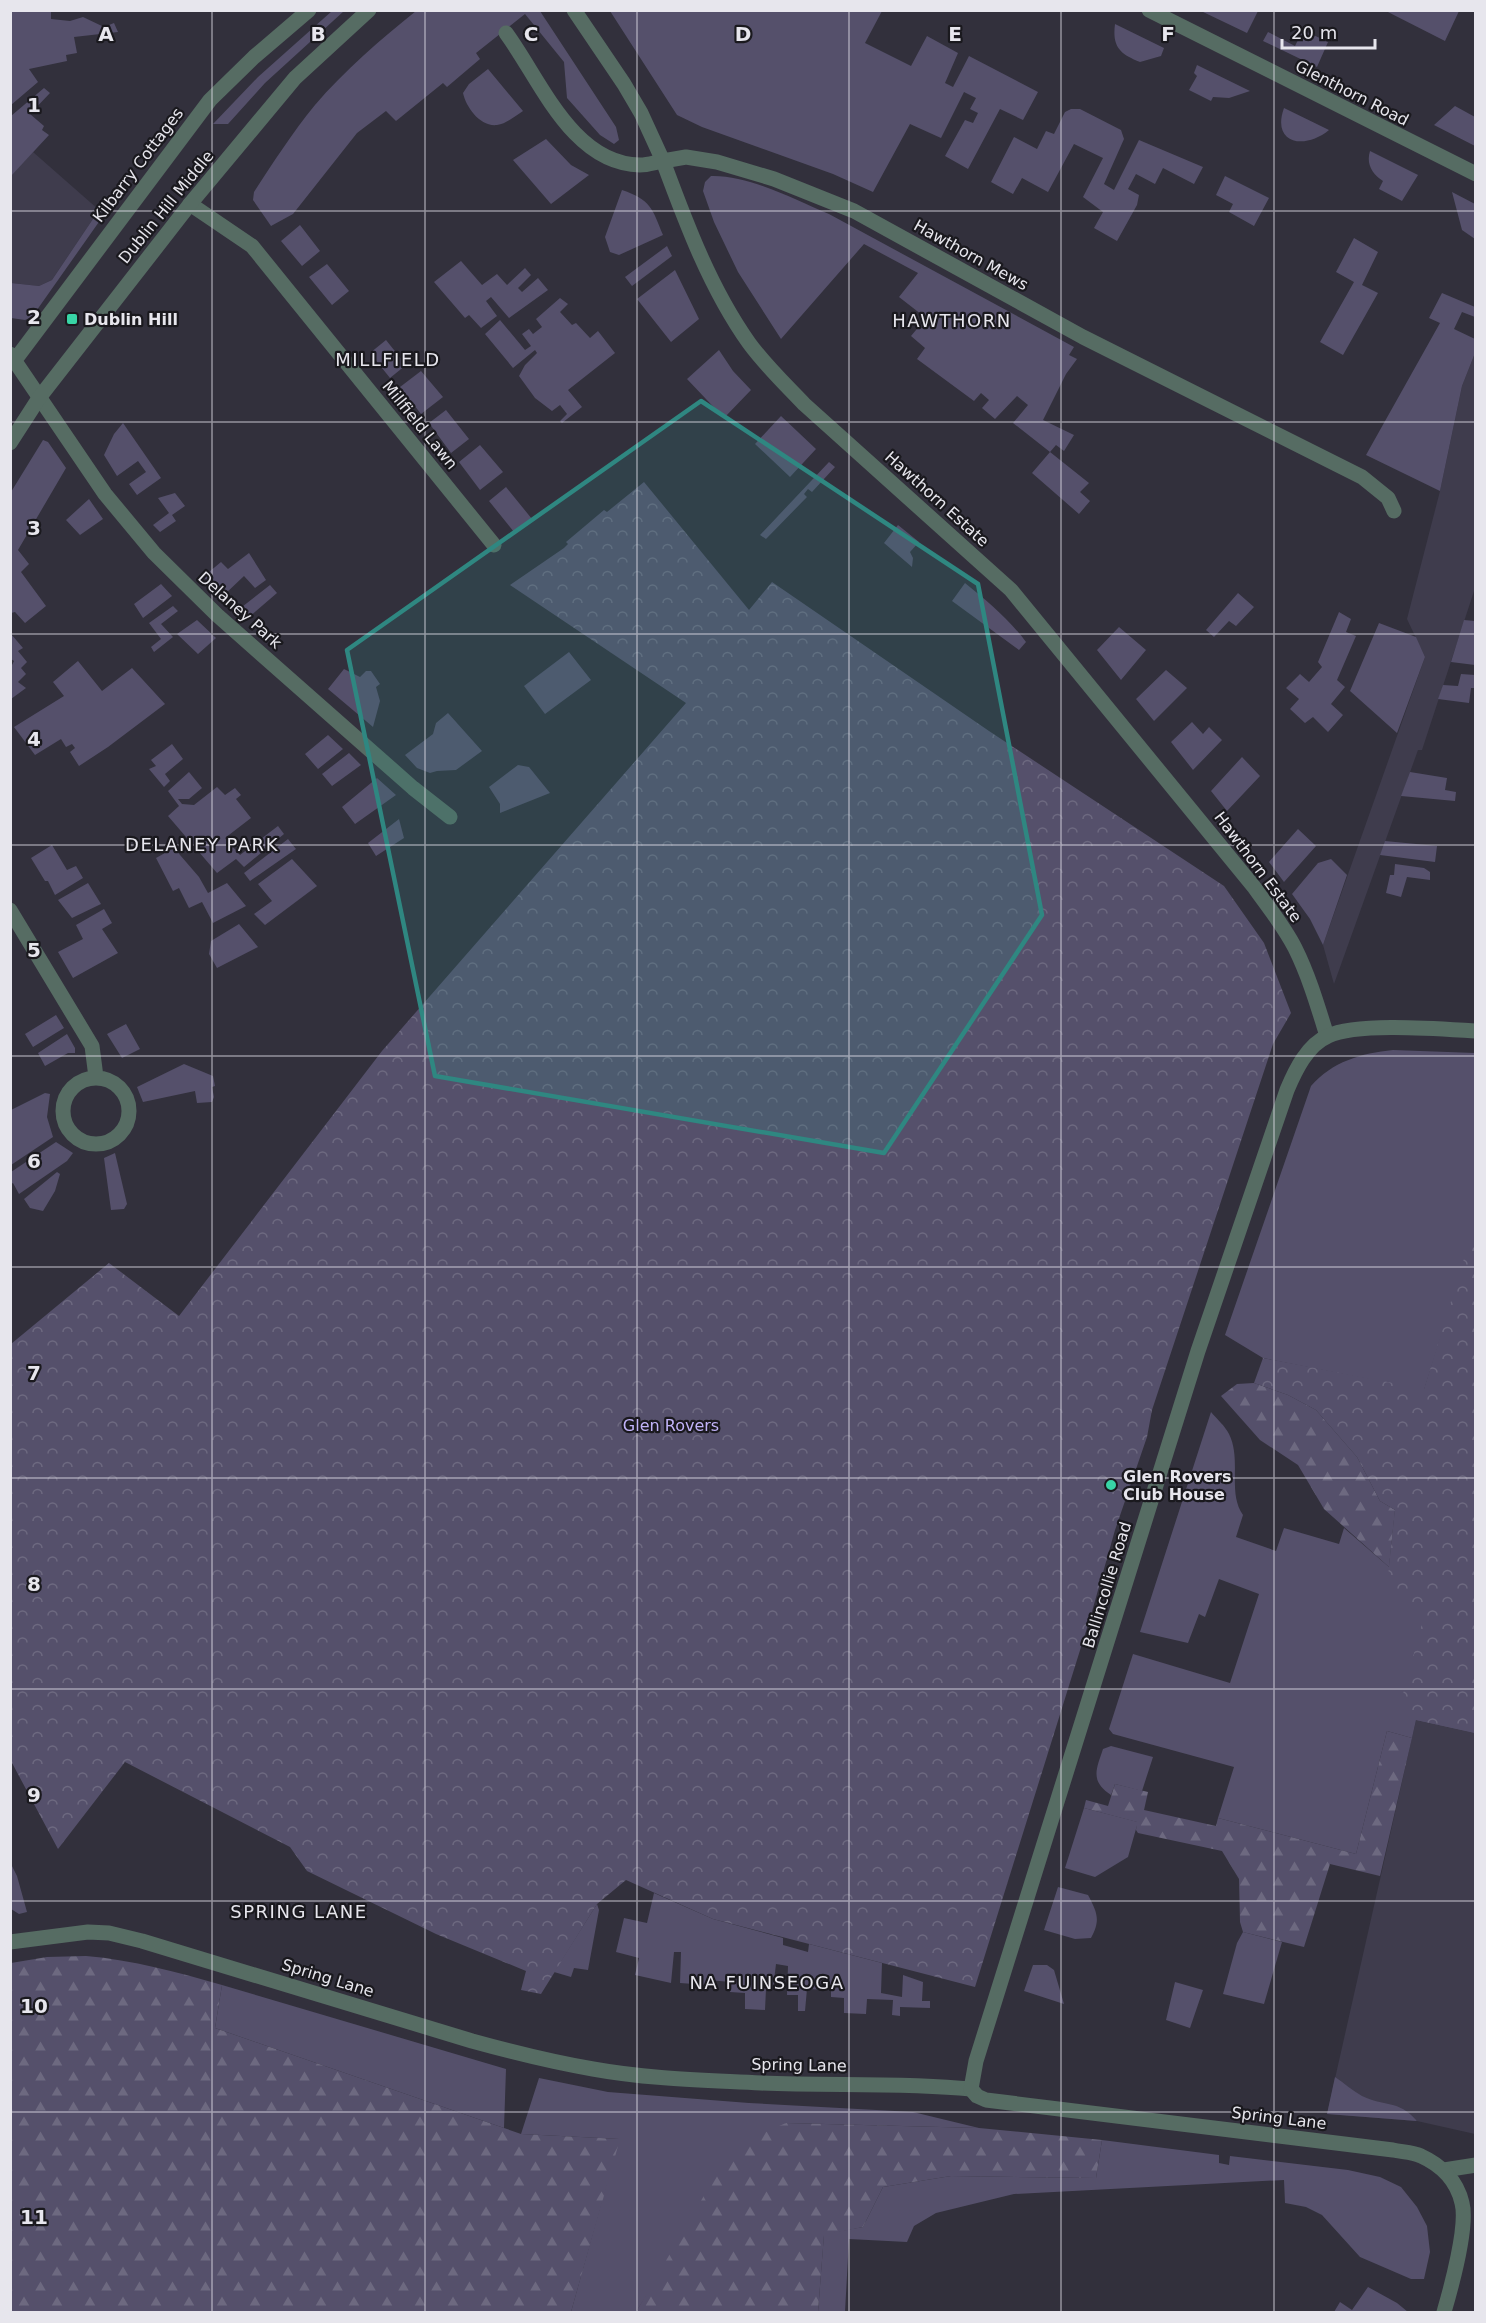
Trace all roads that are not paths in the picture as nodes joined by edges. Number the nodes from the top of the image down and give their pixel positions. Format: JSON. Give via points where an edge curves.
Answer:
{"nodes":[{"id":1,"x":309,"y":10,"type":"edge"},
{"id":2,"x":369,"y":10,"type":"edge"},
{"id":3,"x":574,"y":10,"type":"edge"},
{"id":4,"x":1149,"y":10,"type":"edge"},
{"id":5,"x":506,"y":33,"type":"dead end"},
{"id":6,"x":663,"y":161,"type":"junction"},
{"id":7,"x":1476,"y":174,"type":"edge"},
{"id":8,"x":190,"y":204,"type":"junction"},
{"id":9,"x":13,"y":357,"type":"edge"},
{"id":10,"x":39,"y":398,"type":"junction"},
{"id":11,"x":10,"y":443,"type":"edge"},
{"id":12,"x":1394,"y":512,"type":"dead end"},
{"id":13,"x":494,"y":545,"type":"dead end"},
{"id":14,"x":450,"y":817,"type":"dead end"},
{"id":15,"x":10,"y":910,"type":"edge"},
{"id":16,"x":1476,"y":1031,"type":"edge"},
{"id":17,"x":1327,"y":1036,"type":"junction"},
{"id":18,"x":96,"y":1077,"type":"junction"},
{"id":19,"x":10,"y":1942,"type":"edge"},
{"id":20,"x":971,"y":2089,"type":"junction"},
{"id":21,"x":1476,"y":2165,"type":"edge"},
{"id":22,"x":1444,"y":2170,"type":"junction"},
{"id":23,"x":1444,"y":2313,"type":"edge"}],
"edges":[{"from":1,"to":9,"type":"street","name":"Kilbarry Cottages","via":[[210,100]]},
{"from":2,"to":8,"type":"street","name":"Dublin Hill Middle","via":[[296,78]]},
{"from":3,"to":6,"type":"street","via":[[630,94]]},
{"from":4,"to":7,"type":"street","name":"Glenthorn Road"},
{"from":5,"to":6,"type":"street","via":[[556,112],[600,155],[641,165]]},
{"from":6,"to":12,"type":"street","name":"Hawthorn Mews","via":[[686,157],[717,162],[813,193],[854,211],[1083,337],[1362,477],[1388,498]]},
{"from":6,"to":17,"type":"street","name":"Hawthorn Estate","via":[[682,214],[713,280],[749,342],[804,404],[1019,599],[1254,887],[1295,948]]},
{"from":8,"to":10,"type":"street","name":"Dublin Hill Middle"},
{"from":8,"to":13,"type":"street","name":"Millfield Lawn","via":[[252,246]]},
{"from":9,"to":10,"type":"street","name":"Delaney Park"},
{"from":10,"to":11,"type":"street","name":"Dublin Hill Middle"},
{"from":10,"to":14,"type":"street","name":"Delaney Park","via":[[105,494],[175,575]]},
{"from":15,"to":18,"type":"street","via":[[92,1046]]},
{"from":16,"to":17,"type":"street","via":[[1368,1029]]},
{"from":17,"to":20,"type":"street","name":"Ballincollie Road","via":[[1296,1068],[1228,1261],[976,2061]]},
{"from":18,"to":18,"type":"street","via":[[86,1079],[69,1092],[63,1114],[72,1134],[91,1144],[102,1144],[121,1134],[130,1114],[129,1103],[117,1085]]},
{"from":19,"to":20,"type":"street","name":"Spring Lane","via":[[109,1933],[472,2041],[594,2069],[763,2083]]},
{"from":20,"to":22,"type":"street","name":"Spring Lane","via":[[986,2100],[1393,2150],[1420,2155]]},
{"from":21,"to":22,"type":"street"},
{"from":22,"to":23,"type":"street","name":"Spring Lane","via":[[1463,2204],[1462,2228]]}]}
